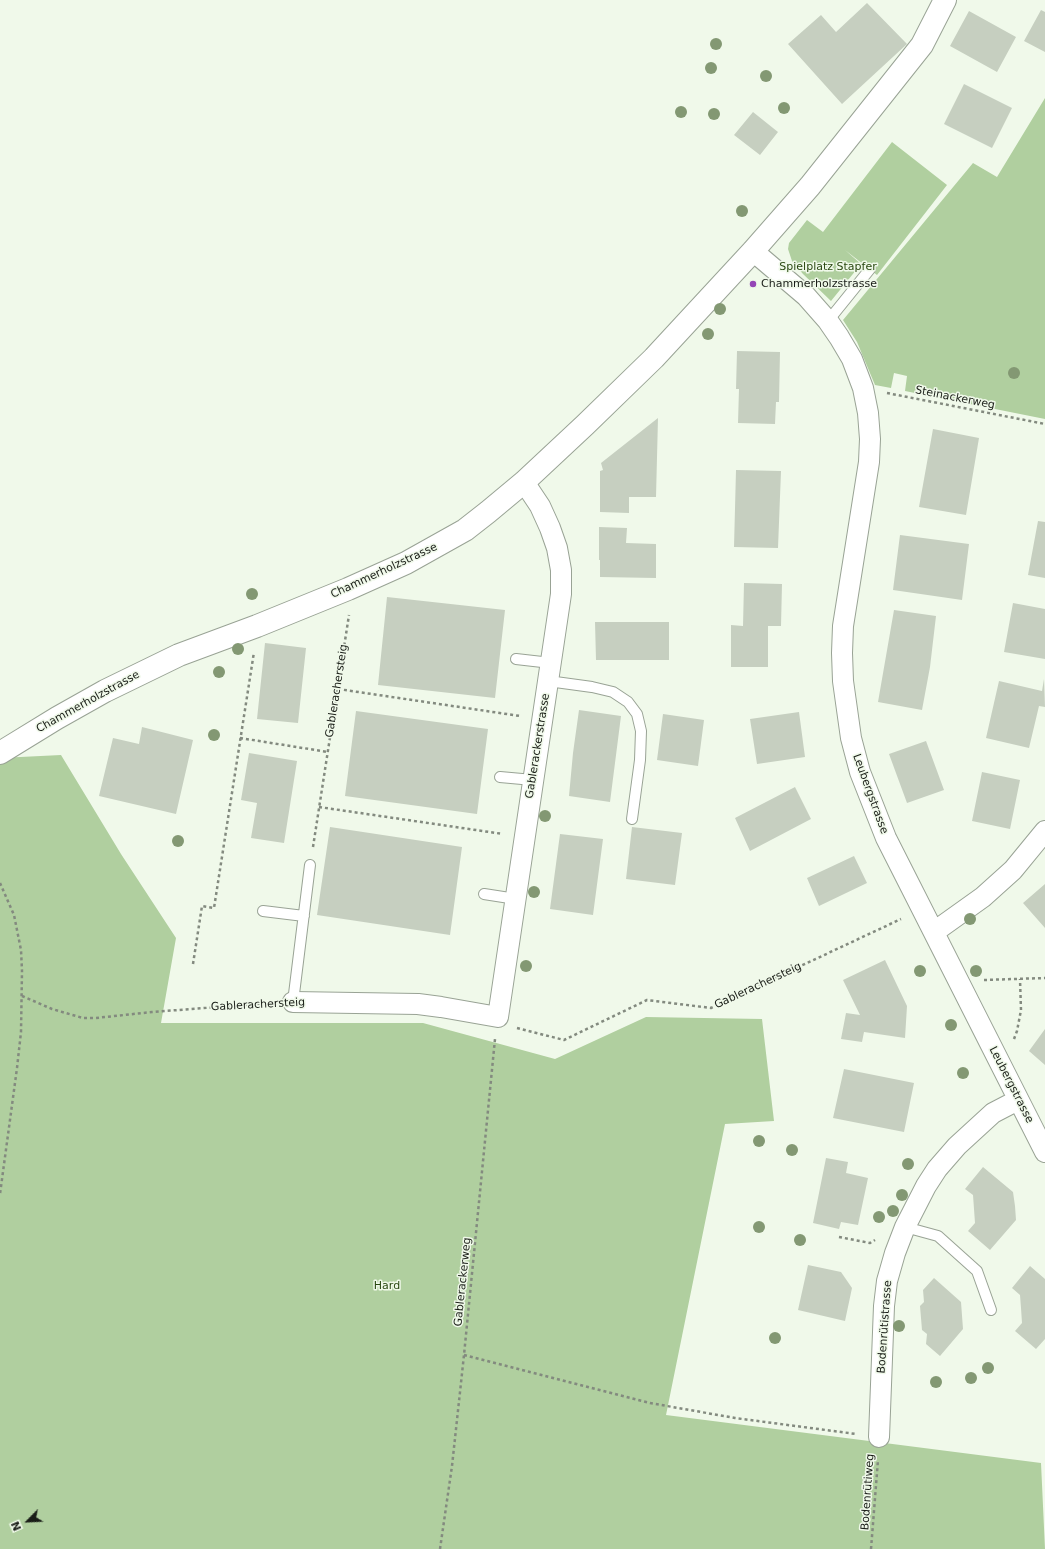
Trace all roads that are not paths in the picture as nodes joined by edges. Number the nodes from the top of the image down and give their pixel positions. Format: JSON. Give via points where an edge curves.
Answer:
{"nodes":[{"id":1,"x":945,"y":0,"type":"edge"},
{"id":2,"x":753,"y":251,"type":"junction"},
{"id":3,"x":870,"y":270,"type":"dead end"},
{"id":4,"x":828,"y":321,"type":"junction"},
{"id":5,"x":524,"y":482,"type":"junction"},
{"id":6,"x":516,"y":659,"type":"dead end"},
{"id":7,"x":550,"y":672,"type":"junction"},
{"id":8,"x":0,"y":753,"type":"edge"},
{"id":9,"x":500,"y":777,"type":"dead end"},
{"id":10,"x":533,"y":780,"type":"junction"},
{"id":11,"x":632,"y":819,"type":"dead end"},
{"id":12,"x":1045,"y":831,"type":"edge"},
{"id":13,"x":310,"y":865,"type":"road end"},
{"id":14,"x":484,"y":894,"type":"dead end"},
{"id":15,"x":516,"y":899,"type":"junction"},
{"id":16,"x":263,"y":911,"type":"dead end"},
{"id":17,"x":304,"y":916,"type":"junction"},
{"id":18,"x":934,"y":932,"type":"junction"},
{"id":19,"x":293,"y":1002,"type":"joint"},
{"id":20,"x":498,"y":1020,"type":"joint"},
{"id":21,"x":1018,"y":1100,"type":"junction"},
{"id":22,"x":1045,"y":1152,"type":"edge"},
{"id":23,"x":905,"y":1227,"type":"junction"},
{"id":24,"x":991,"y":1310,"type":"dead end"},
{"id":25,"x":879,"y":1437,"type":"road end"}],
"edges":[{"from":1,"to":2,"type":"street","name":"Chammerholzstrasse","via":[[922,45],[810,186]]},
{"from":2,"to":4,"type":"street","name":"Leubergstrasse","via":[[806,296]]},
{"from":2,"to":5,"type":"street","name":"Chammerholzstrasse","via":[[654,358]]},
{"from":3,"to":4,"type":"lane"},
{"from":4,"to":18,"type":"street","name":"Leubergstrasse","via":[[852,359],[863,388],[870,439],[869,462],[844,626],[842,653],[846,710],[858,767],[869,798],[886,838]]},
{"from":5,"to":7,"type":"street","name":"Gablerackerstrasse","via":[[540,506],[550,528],[561,570],[561,594]]},
{"from":5,"to":8,"type":"street","name":"Chammerholzstrasse","via":[[465,530],[406,563],[142,672]]},
{"from":6,"to":7,"type":"lane"},
{"from":7,"to":10,"type":"street","name":"Gablerackerstrasse"},
{"from":7,"to":11,"type":"lane","via":[[613,692],[628,702],[637,714],[641,731],[640,760]]},
{"from":9,"to":10,"type":"lane"},
{"from":10,"to":15,"type":"street","name":"Gablerackerstrasse"},
{"from":12,"to":18,"type":"street","via":[[1013,870],[983,897]]},
{"from":13,"to":17,"type":"lane"},
{"from":14,"to":15,"type":"lane"},
{"from":15,"to":20,"type":"street","name":"Gablerackerstrasse"},
{"from":16,"to":17,"type":"lane"},
{"from":17,"to":19,"type":"lane"},
{"from":18,"to":21,"type":"street","name":"Leubergstrasse"},
{"from":19,"to":20,"type":"street","name":"Gablerachersteig","via":[[418,1004]]},
{"from":21,"to":22,"type":"street","name":"Leubergstrasse"},
{"from":21,"to":23,"type":"street","name":"Bodenrütistrasse","via":[[993,1113],[948,1156],[926,1186]]},
{"from":23,"to":24,"type":"lane","via":[[938,1236],[977,1271]]},
{"from":23,"to":25,"type":"street","name":"Bodenrütistrasse","via":[[887,1281]]}]}
